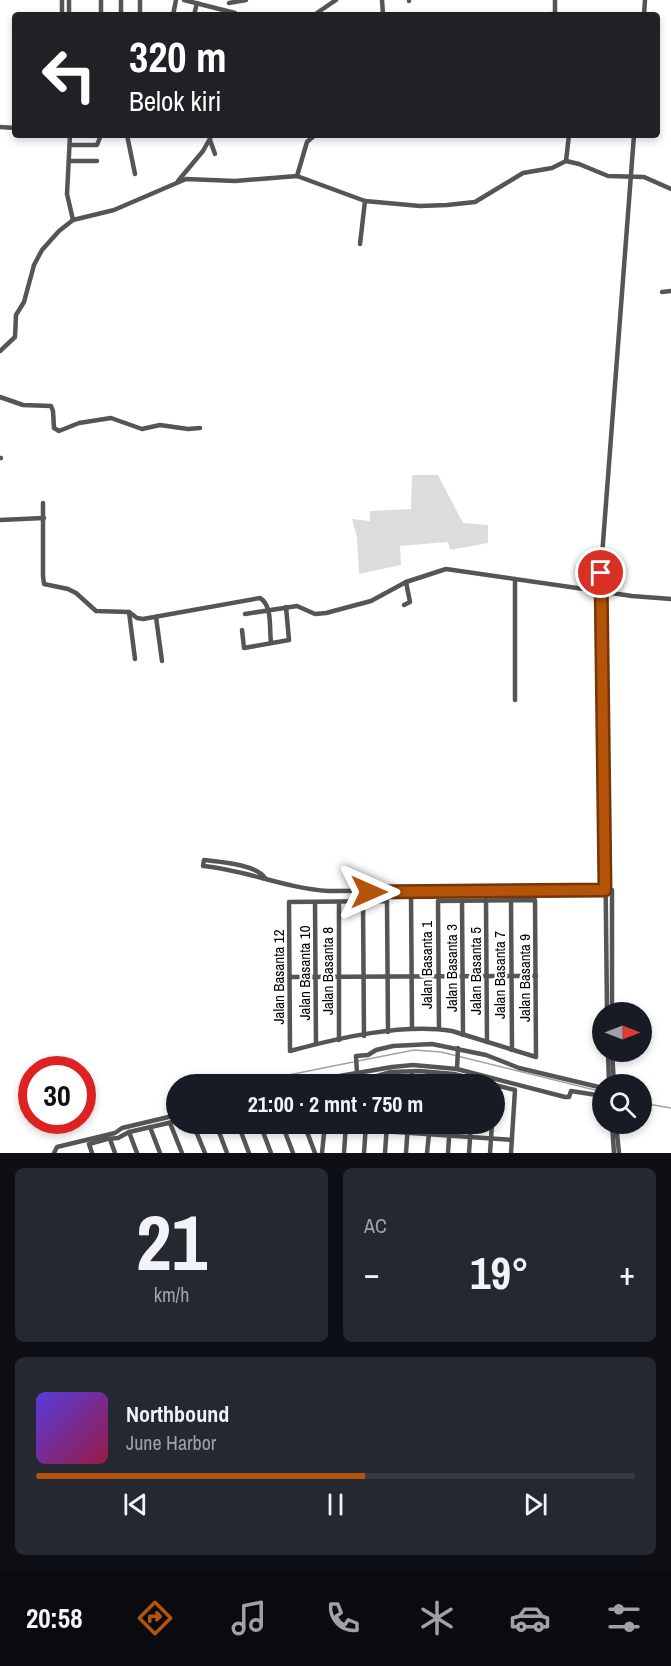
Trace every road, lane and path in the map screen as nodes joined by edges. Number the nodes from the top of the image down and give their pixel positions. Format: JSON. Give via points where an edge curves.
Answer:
{"nodes":[{"id":1,"x":187,"y":0,"type":"edge"},
{"id":2,"x":246,"y":0,"type":"edge"},
{"id":3,"x":336,"y":0,"type":"edge"},
{"id":4,"x":239,"y":1,"type":"edge"},
{"id":5,"x":229,"y":2,"type":"edge"},
{"id":6,"x":197,"y":3,"type":"junction"},
{"id":7,"x":208,"y":3,"type":"edge"},
{"id":8,"x":216,"y":8,"type":"junction"},
{"id":9,"x":227,"y":11,"type":"joint"},
{"id":10,"x":195,"y":12,"type":"edge"},
{"id":11,"x":215,"y":12,"type":"edge"},
{"id":12,"x":318,"y":12,"type":"edge"},
{"id":13,"x":70,"y":138,"type":"edge"},
{"id":14,"x":100,"y":138,"type":"edge"},
{"id":15,"x":128,"y":138,"type":"edge"},
{"id":16,"x":210,"y":138,"type":"edge"},
{"id":17,"x":211,"y":138,"type":"edge"},
{"id":18,"x":312,"y":138,"type":"edge"},
{"id":19,"x":569,"y":138,"type":"edge"},
{"id":20,"x":634,"y":138,"type":"edge"},
{"id":21,"x":70,"y":145,"type":"junction"},
{"id":22,"x":214,"y":154,"type":"dead end"},
{"id":23,"x":70,"y":161,"type":"junction"},
{"id":24,"x":97,"y":161,"type":"dead end"},
{"id":25,"x":566,"y":161,"type":"junction"},
{"id":26,"x":135,"y":174,"type":"dead end"},
{"id":27,"x":297,"y":177,"type":"junction"},
{"id":28,"x":631,"y":177,"type":"junction"},
{"id":29,"x":178,"y":181,"type":"junction"},
{"id":30,"x":671,"y":189,"type":"edge"},
{"id":31,"x":365,"y":201,"type":"junction"},
{"id":32,"x":73,"y":220,"type":"junction"},
{"id":33,"x":360,"y":244,"type":"dead end"},
{"id":34,"x":671,"y":291,"type":"edge"},
{"id":35,"x":662,"y":292,"type":"dead end"},
{"id":36,"x":0,"y":351,"type":"edge"},
{"id":37,"x":0,"y":397,"type":"edge"},
{"id":38,"x":200,"y":428,"type":"dead end"},
{"id":39,"x":43,"y":502,"type":"dead end"},
{"id":40,"x":44,"y":518,"type":"junction"},
{"id":41,"x":0,"y":520,"type":"edge"},
{"id":42,"x":515,"y":579,"type":"junction"},
{"id":43,"x":406,"y":582,"type":"junction"},
{"id":44,"x":601,"y":591,"type":"junction"},
{"id":45,"x":671,"y":599,"type":"edge"},
{"id":46,"x":404,"y":605,"type":"dead end"},
{"id":47,"x":286,"y":607,"type":"junction"},
{"id":48,"x":268,"y":610,"type":"junction"},
{"id":49,"x":129,"y":612,"type":"junction"},
{"id":50,"x":244,"y":614,"type":"dead end"},
{"id":51,"x":156,"y":617,"type":"junction"},
{"id":52,"x":242,"y":630,"type":"dead end"},
{"id":53,"x":272,"y":642,"type":"junction"},
{"id":54,"x":135,"y":659,"type":"dead end"},
{"id":55,"x":162,"y":661,"type":"dead end"},
{"id":56,"x":515,"y":700,"type":"dead end"},
{"id":57,"x":203,"y":863,"type":"dead end"},
{"id":58,"x":605,"y":890,"type":"junction"},
{"id":59,"x":411,"y":892,"type":"junction"},
{"id":60,"x":486,"y":900,"type":"junction"},
{"id":61,"x":511,"y":900,"type":"junction"},
{"id":62,"x":363,"y":901,"type":"junction"},
{"id":63,"x":462,"y":901,"type":"junction"},
{"id":64,"x":315,"y":902,"type":"junction"},
{"id":65,"x":339,"y":902,"type":"junction"},
{"id":66,"x":536,"y":975,"type":"junction"},
{"id":67,"x":387,"y":976,"type":"junction"},
{"id":68,"x":412,"y":976,"type":"junction"},
{"id":69,"x":438,"y":976,"type":"junction"},
{"id":70,"x":463,"y":976,"type":"junction"},
{"id":71,"x":487,"y":976,"type":"junction"},
{"id":72,"x":512,"y":976,"type":"junction"},
{"id":73,"x":290,"y":977,"type":"junction"},
{"id":74,"x":316,"y":977,"type":"junction"},
{"id":75,"x":339,"y":977,"type":"junction"},
{"id":76,"x":363,"y":977,"type":"junction"},
{"id":77,"x":607,"y":1002,"type":"edge"},
{"id":78,"x":612,"y":1002,"type":"edge"},
{"id":79,"x":412,"y":1028,"type":"junction"},
{"id":80,"x":439,"y":1029,"type":"junction"},
{"id":81,"x":388,"y":1032,"type":"junction"},
{"id":82,"x":463,"y":1035,"type":"junction"},
{"id":83,"x":364,"y":1036,"type":"junction"},
{"id":84,"x":339,"y":1041,"type":"junction"},
{"id":85,"x":487,"y":1042,"type":"junction"},
{"id":86,"x":316,"y":1044,"type":"junction"},
{"id":87,"x":458,"y":1050,"type":"junction"},
{"id":88,"x":512,"y":1050,"type":"junction"},
{"id":89,"x":391,"y":1072,"type":"joint"},
{"id":90,"x":412,"y":1072,"type":"joint"},
{"id":91,"x":455,"y":1072,"type":"junction"},
{"id":92,"x":433,"y":1073,"type":"joint"},
{"id":93,"x":357,"y":1074,"type":"joint"},
{"id":94,"x":384,"y":1074,"type":"edge"},
{"id":95,"x":459,"y":1074,"type":"edge"},
{"id":96,"x":592,"y":1086,"type":"edge"},
{"id":97,"x":505,"y":1088,"type":"edge"},
{"id":98,"x":592,"y":1094,"type":"edge"},
{"id":99,"x":166,"y":1118,"type":"edge"},
{"id":100,"x":166,"y":1124,"type":"edge"},
{"id":101,"x":150,"y":1127,"type":"junction"},
{"id":102,"x":129,"y":1132,"type":"junction"},
{"id":103,"x":174,"y":1134,"type":"edge"},
{"id":104,"x":197,"y":1134,"type":"edge"},
{"id":105,"x":220,"y":1134,"type":"edge"},
{"id":106,"x":242,"y":1134,"type":"edge"},
{"id":107,"x":264,"y":1134,"type":"edge"},
{"id":108,"x":286,"y":1134,"type":"edge"},
{"id":109,"x":308,"y":1134,"type":"edge"},
{"id":110,"x":324,"y":1134,"type":"edge"},
{"id":111,"x":345,"y":1134,"type":"edge"},
{"id":112,"x":366,"y":1134,"type":"edge"},
{"id":113,"x":387,"y":1134,"type":"edge"},
{"id":114,"x":408,"y":1134,"type":"edge"},
{"id":115,"x":429,"y":1134,"type":"joint"},
{"id":116,"x":470,"y":1134,"type":"edge"},
{"id":117,"x":491,"y":1134,"type":"edge"},
{"id":118,"x":613,"y":1134,"type":"edge"},
{"id":119,"x":617,"y":1134,"type":"edge"},
{"id":120,"x":449,"y":1136,"type":"junction"},
{"id":121,"x":470,"y":1137,"type":"junction"},
{"id":122,"x":110,"y":1139,"type":"junction"},
{"id":123,"x":491,"y":1139,"type":"junction"},
{"id":124,"x":512,"y":1140,"type":"junction"},
{"id":125,"x":54,"y":1153,"type":"edge"},
{"id":126,"x":92,"y":1153,"type":"edge"},
{"id":127,"x":115,"y":1153,"type":"edge"},
{"id":128,"x":137,"y":1153,"type":"edge"},
{"id":129,"x":160,"y":1153,"type":"edge"},
{"id":130,"x":182,"y":1153,"type":"edge"},
{"id":131,"x":204,"y":1153,"type":"edge"},
{"id":132,"x":227,"y":1153,"type":"edge"},
{"id":133,"x":249,"y":1153,"type":"edge"},
{"id":134,"x":271,"y":1153,"type":"edge"},
{"id":135,"x":293,"y":1153,"type":"edge"},
{"id":136,"x":315,"y":1153,"type":"edge"},
{"id":137,"x":322,"y":1153,"type":"edge"},
{"id":138,"x":344,"y":1153,"type":"edge"},
{"id":139,"x":364,"y":1153,"type":"edge"},
{"id":140,"x":385,"y":1153,"type":"edge"},
{"id":141,"x":406,"y":1153,"type":"edge"},
{"id":142,"x":428,"y":1153,"type":"edge"},
{"id":143,"x":448,"y":1153,"type":"edge"},
{"id":144,"x":469,"y":1153,"type":"edge"},
{"id":145,"x":490,"y":1153,"type":"edge"},
{"id":146,"x":511,"y":1153,"type":"edge"},
{"id":147,"x":614,"y":1153,"type":"edge"},
{"id":148,"x":619,"y":1153,"type":"edge"}],
"edges":[{"from":1,"to":6,"type":"street"},
{"from":2,"to":4,"type":"street"},
{"from":3,"to":12,"type":"street"},
{"from":4,"to":5,"type":"street"},
{"from":5,"to":9,"type":"street"},
{"from":6,"to":7,"type":"street"},
{"from":6,"to":10,"type":"street"},
{"from":7,"to":8,"type":"street"},
{"from":8,"to":9,"type":"street"},
{"from":8,"to":11,"type":"street"},
{"from":13,"to":21,"type":"street"},
{"from":14,"to":21,"type":"street","via":[[97,145]]},
{"from":15,"to":26,"type":"street"},
{"from":16,"to":29,"type":"street"},
{"from":17,"to":22,"type":"street"},
{"from":18,"to":27,"type":"street"},
{"from":19,"to":25,"type":"street"},
{"from":20,"to":28,"type":"street"},
{"from":21,"to":23,"type":"street"},
{"from":23,"to":24,"type":"street"},
{"from":23,"to":32,"type":"street","via":[[67,194]]},
{"from":25,"to":28,"type":"street","via":[[608,176]]},
{"from":25,"to":31,"type":"street","via":[[523,173],[475,202],[420,206]]},
{"from":27,"to":29,"type":"street"},
{"from":27,"to":31,"type":"street"},
{"from":28,"to":30,"type":"street","via":[[644,177]]},
{"from":28,"to":44,"type":"street"},
{"from":29,"to":32,"type":"street","via":[[114,210]]},
{"from":31,"to":33,"type":"street"},
{"from":32,"to":36,"type":"street","via":[[38,256],[16,315],[15,337]]},
{"from":34,"to":35,"type":"street"},
{"from":37,"to":38,"type":"street","via":[[23,405],[51,406],[57,431],[111,418],[141,429],[160,425]]},
{"from":39,"to":40,"type":"street"},
{"from":40,"to":41,"type":"street"},
{"from":40,"to":49,"type":"street","via":[[44,584],[76,593],[96,611]]},
{"from":42,"to":43,"type":"street","via":[[446,569]]},
{"from":42,"to":44,"type":"street"},
{"from":42,"to":56,"type":"street"},
{"from":43,"to":46,"type":"street","via":[[410,602]]},
{"from":43,"to":47,"type":"street","via":[[371,602],[326,613]]},
{"from":44,"to":45,"type":"street"},
{"from":44,"to":58,"type":"street"},
{"from":47,"to":48,"type":"street"},
{"from":47,"to":53,"type":"street","via":[[289,640]]},
{"from":48,"to":50,"type":"street"},
{"from":48,"to":51,"type":"street","via":[[264,600],[256,598]]},
{"from":48,"to":53,"type":"street"},
{"from":49,"to":51,"type":"street","via":[[136,618]]},
{"from":49,"to":54,"type":"street"},
{"from":51,"to":55,"type":"street"},
{"from":52,"to":53,"type":"street","via":[[244,648]]},
{"from":57,"to":59,"type":"street","via":[[261,872],[265,878],[305,890]]},
{"from":58,"to":59,"type":"street"},
{"from":58,"to":77,"type":"street"},
{"from":58,"to":78,"type":"street","via":[[612,890]]},
{"from":59,"to":68,"type":"street"},
{"from":60,"to":61,"type":"street"},
{"from":60,"to":63,"type":"street"},
{"from":60,"to":71,"type":"street","name":"Jalan Basanta 5"},
{"from":61,"to":66,"type":"street","name":"Jalan Basanta 9","via":[[535,900]]},
{"from":61,"to":72,"type":"street","name":"Jalan Basanta 7"},
{"from":62,"to":65,"type":"street"},
{"from":62,"to":67,"type":"street","via":[[387,901]]},
{"from":62,"to":76,"type":"street"},
{"from":63,"to":69,"type":"street","name":"Jalan Basanta 1","via":[[438,901]]},
{"from":63,"to":70,"type":"street","name":"Jalan Basanta 3"},
{"from":64,"to":65,"type":"street"},
{"from":64,"to":73,"type":"street","name":"Jalan Basanta 12","via":[[289,902]]},
{"from":64,"to":74,"type":"street","name":"Jalan Basanta 10"},
{"from":65,"to":75,"type":"street","name":"Jalan Basanta 8"},
{"from":66,"to":72,"type":"street"},
{"from":66,"to":88,"type":"street","name":"Jalan Basanta 9","via":[[536,1057]]},
{"from":67,"to":68,"type":"street"},
{"from":67,"to":76,"type":"street"},
{"from":67,"to":81,"type":"street"},
{"from":68,"to":69,"type":"street"},
{"from":68,"to":79,"type":"street"},
{"from":69,"to":70,"type":"street"},
{"from":69,"to":80,"type":"street","name":"Jalan Basanta 1"},
{"from":70,"to":71,"type":"street"},
{"from":70,"to":82,"type":"street","name":"Jalan Basanta 3"},
{"from":71,"to":72,"type":"street"},
{"from":71,"to":85,"type":"street","name":"Jalan Basanta 5"},
{"from":72,"to":88,"type":"street","name":"Jalan Basanta 7"},
{"from":73,"to":74,"type":"street"},
{"from":73,"to":86,"type":"street","name":"Jalan Basanta 12","via":[[290,1051]]},
{"from":74,"to":75,"type":"street"},
{"from":74,"to":86,"type":"street","name":"Jalan Basanta 10"},
{"from":75,"to":76,"type":"street"},
{"from":75,"to":84,"type":"street","name":"Jalan Basanta 8"},
{"from":76,"to":83,"type":"street"},
{"from":79,"to":80,"type":"street"},
{"from":79,"to":81,"type":"street"},
{"from":80,"to":82,"type":"street"},
{"from":81,"to":83,"type":"street"},
{"from":82,"to":85,"type":"street"},
{"from":83,"to":84,"type":"street"},
{"from":84,"to":86,"type":"street"},
{"from":85,"to":88,"type":"street"},
{"from":87,"to":91,"type":"street"},
{"from":87,"to":93,"type":"street","via":[[432,1044],[376,1050],[356,1056]]},
{"from":87,"to":96,"type":"street"},
{"from":89,"to":90,"type":"street"},
{"from":89,"to":94,"type":"street"},
{"from":90,"to":92,"type":"street"},
{"from":91,"to":92,"type":"street"},
{"from":91,"to":93,"type":"street","via":[[413,1065]]},
{"from":91,"to":95,"type":"street"},
{"from":91,"to":98,"type":"street","via":[[566,1097],[571,1091]]},
{"from":97,"to":124,"type":"street","via":[[515,1090]]},
{"from":99,"to":125,"type":"street","via":[[57,1147]]},
{"from":100,"to":101,"type":"street"},
{"from":101,"to":102,"type":"street"},
{"from":101,"to":129,"type":"street"},
{"from":102,"to":122,"type":"street"},
{"from":102,"to":128,"type":"street"},
{"from":103,"to":130,"type":"street"},
{"from":104,"to":131,"type":"street"},
{"from":105,"to":132,"type":"street"},
{"from":106,"to":133,"type":"street"},
{"from":107,"to":134,"type":"street"},
{"from":108,"to":135,"type":"street"},
{"from":109,"to":136,"type":"street"},
{"from":110,"to":137,"type":"street"},
{"from":111,"to":138,"type":"street"},
{"from":112,"to":139,"type":"street"},
{"from":113,"to":140,"type":"street"},
{"from":114,"to":141,"type":"street"},
{"from":115,"to":120,"type":"street"},
{"from":115,"to":142,"type":"street"},
{"from":116,"to":121,"type":"street"},
{"from":117,"to":123,"type":"street"},
{"from":118,"to":147,"type":"street"},
{"from":119,"to":148,"type":"street"},
{"from":120,"to":121,"type":"street"},
{"from":120,"to":143,"type":"street"},
{"from":121,"to":123,"type":"street"},
{"from":121,"to":144,"type":"street"},
{"from":122,"to":126,"type":"street","via":[[89,1144]]},
{"from":122,"to":127,"type":"street"},
{"from":123,"to":124,"type":"street"},
{"from":123,"to":145,"type":"street"},
{"from":124,"to":146,"type":"street"}]}
